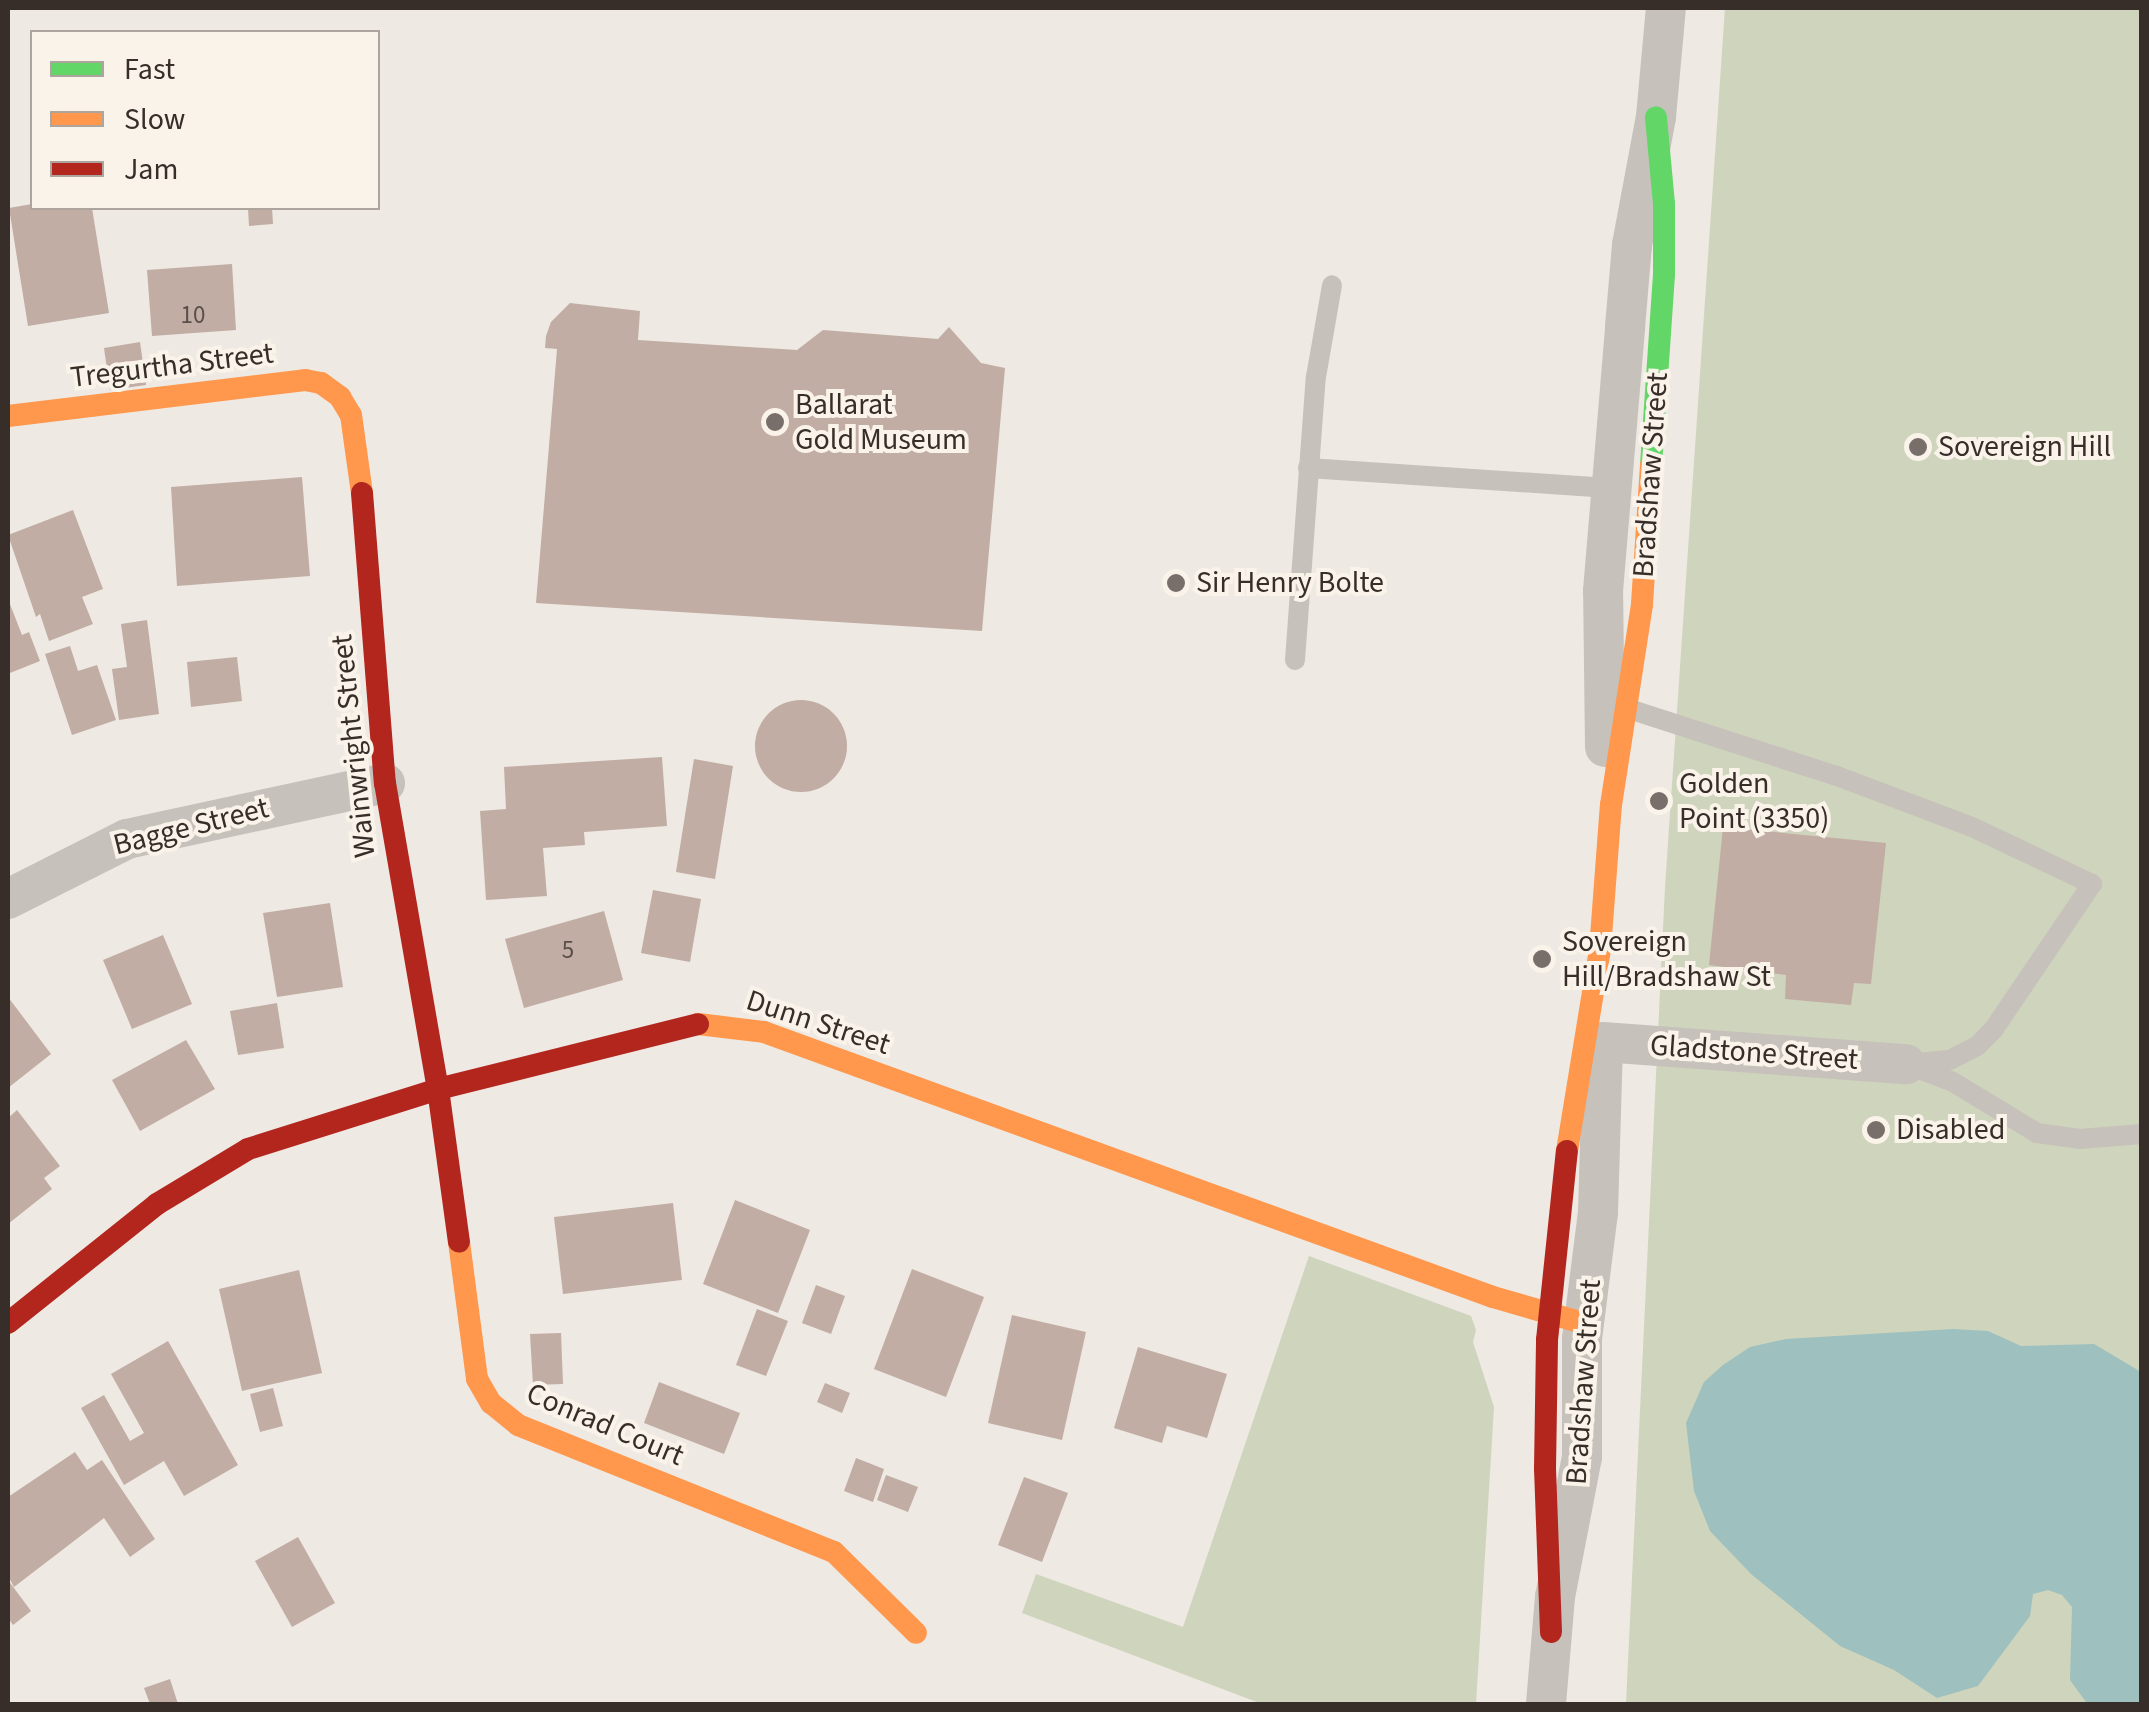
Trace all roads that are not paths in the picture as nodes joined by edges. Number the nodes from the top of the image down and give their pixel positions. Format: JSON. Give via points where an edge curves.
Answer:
{"nodes":[{"id":1,"x":1666,"y":8,"type":"edge"},
{"id":2,"x":1332,"y":285,"type":"dead end"},
{"id":3,"x":340,"y":397,"type":"joint"},
{"id":4,"x":8,"y":416,"type":"edge"},
{"id":5,"x":1308,"y":468,"type":"junction"},
{"id":6,"x":1631,"y":489,"type":"junction"},
{"id":7,"x":1295,"y":660,"type":"dead end"},
{"id":8,"x":1629,"y":709,"type":"junction"},
{"id":9,"x":384,"y":783,"type":"junction"},
{"id":10,"x":1608,"y":831,"type":"junction"},
{"id":11,"x":8,"y":899,"type":"edge"},
{"id":12,"x":1600,"y":950,"type":"junction"},
{"id":13,"x":1602,"y":1042,"type":"junction"},
{"id":14,"x":1906,"y":1064,"type":"junction"},
{"id":15,"x":438,"y":1089,"type":"junction"},
{"id":16,"x":2142,"y":1134,"type":"edge"},
{"id":17,"x":1567,"y":1318,"type":"junction"},
{"id":18,"x":8,"y":1323,"type":"edge"},
{"id":19,"x":916,"y":1633,"type":"dead end"},
{"id":20,"x":1546,"y":1704,"type":"edge"}],
"edges":[{"from":1,"to":6,"type":"street","name":"Bradshaw Street","via":[[1656,117],[1632,245]]},
{"from":2,"to":5,"type":"lane"},
{"from":3,"to":4,"type":"street","name":"Tregurtha Street","via":[[305,380]]},
{"from":3,"to":9,"type":"street","name":"Wainwright Street","via":[[352,415],[359,450]]},
{"from":5,"to":6,"type":"lane"},
{"from":5,"to":7,"type":"lane"},
{"from":6,"to":8,"type":"street","name":"Bradshaw Street"},
{"from":6,"to":10,"type":"street","name":"Bradshaw Street","via":[[1602,626]]},
{"from":8,"to":10,"type":"street","name":"Bradshaw Street"},
{"from":8,"to":14,"type":"lane","via":[[1854,782],[1972,827],[2092,884],[1977,1046],[1949,1060]]},
{"from":9,"to":11,"type":"street","name":"Bagge Street","via":[[127,839]]},
{"from":9,"to":15,"type":"street","name":"Wainwright Street"},
{"from":10,"to":12,"type":"street","name":"Bradshaw Street"},
{"from":12,"to":13,"type":"street","name":"Bradshaw Street"},
{"from":12,"to":17,"type":"street","name":"Bradshaw Street","via":[[1568,1139]]},
{"from":13,"to":14,"type":"street","name":"Gladstone Street"},
{"from":13,"to":17,"type":"street","name":"Bradshaw Street","via":[[1598,1212]]},
{"from":14,"to":16,"type":"lane","via":[[1953,1082],[2037,1133],[2080,1139]]},
{"from":15,"to":17,"type":"street","name":"Dunn Street","via":[[671,1027],[743,1027]]},
{"from":15,"to":18,"type":"street","name":"Dunn Street","via":[[297,1130],[225,1160],[157,1204]]},
{"from":15,"to":19,"type":"street","name":"Conrad Court","via":[[472,1360],[491,1404],[540,1435],[822,1546]]},
{"from":17,"to":20,"type":"street","name":"Bradshaw Street","via":[[1582,1457],[1551,1632]]}]}
